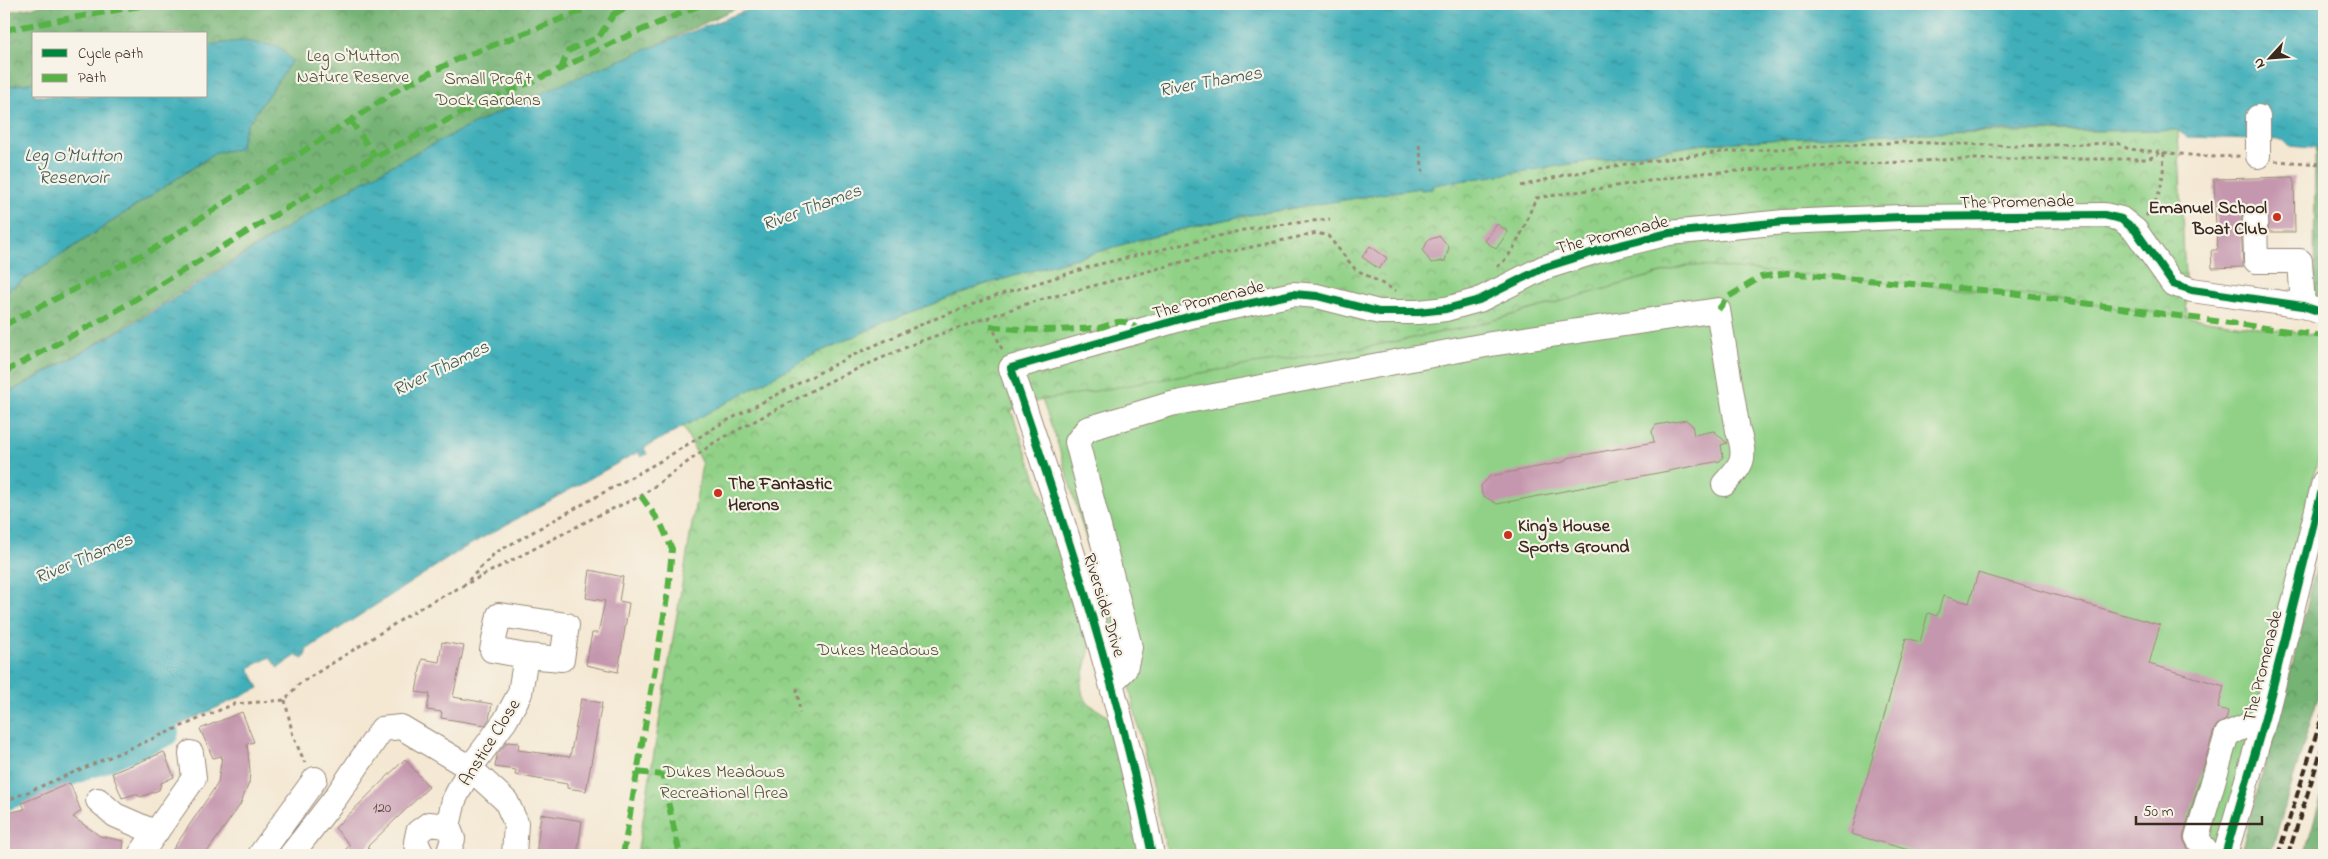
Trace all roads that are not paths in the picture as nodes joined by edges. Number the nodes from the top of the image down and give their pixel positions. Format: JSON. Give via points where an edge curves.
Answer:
{"nodes":[{"id":1,"x":2258,"y":117,"type":"dead end"},
{"id":2,"x":2258,"y":156,"type":"road end"},
{"id":3,"x":2255,"y":220,"type":"dead end"},
{"id":4,"x":2314,"y":310,"type":"edge"},
{"id":5,"x":1012,"y":368,"type":"joint"},
{"id":6,"x":2324,"y":482,"type":"edge"},
{"id":7,"x":1724,"y":484,"type":"dead end"},
{"id":8,"x":526,"y":656,"type":"dead end"},
{"id":9,"x":1112,"y":682,"type":"junction"},
{"id":10,"x":2265,"y":718,"type":"junction"},
{"id":11,"x":191,"y":753,"type":"dead end"},
{"id":12,"x":470,"y":768,"type":"junction"},
{"id":13,"x":315,"y":779,"type":"road end"},
{"id":14,"x":98,"y":800,"type":"dead end"},
{"id":15,"x":448,"y":826,"type":"junction"},
{"id":16,"x":156,"y":833,"type":"junction"},
{"id":17,"x":140,"y":855,"type":"edge"},
{"id":18,"x":260,"y":855,"type":"edge"},
{"id":19,"x":291,"y":855,"type":"edge"},
{"id":20,"x":422,"y":855,"type":"edge"},
{"id":21,"x":448,"y":855,"type":"edge"},
{"id":22,"x":514,"y":855,"type":"edge"},
{"id":23,"x":1152,"y":855,"type":"edge"},
{"id":24,"x":2208,"y":855,"type":"edge"},
{"id":25,"x":2225,"y":855,"type":"edge"}],
"edges":[{"from":1,"to":2,"type":"street"},
{"from":3,"to":4,"type":"street","via":[[2256,261],[2300,260]]},
{"from":4,"to":5,"type":"street","name":"The Promenade","via":[[2173,284],[2135,230],[2121,219],[2104,215],[1784,222],[1669,234],[1597,251],[1543,268],[1479,300],[1446,309],[1378,312],[1317,296],[1293,294],[1191,316]]},
{"from":5,"to":9,"type":"street","name":"Riverside Drive","via":[[1059,506]]},
{"from":6,"to":10,"type":"street","name":"The Promenade"},
{"from":7,"to":9,"type":"street","via":[[1740,465],[1744,449],[1738,432],[1718,310],[1491,344],[1180,402],[1087,429],[1077,442],[1130,647],[1125,669]]},
{"from":8,"to":12,"type":"street","name":"Anstice Close","via":[[520,693],[505,721]]},
{"from":9,"to":23,"type":"street","name":"Riverside Drive"},
{"from":10,"to":24,"type":"street","via":[[2226,734],[2197,836]]},
{"from":10,"to":25,"type":"street","name":"The Promenade"},
{"from":11,"to":16,"type":"street","via":[[194,778]]},
{"from":12,"to":15,"type":"street","name":"Anstice Close","via":[[454,800]]},
{"from":12,"to":19,"type":"street","via":[[401,727],[382,728],[336,797]]},
{"from":12,"to":22,"type":"street","via":[[506,801],[516,823]]},
{"from":13,"to":18,"type":"street"},
{"from":14,"to":16,"type":"street","via":[[115,815]]},
{"from":15,"to":20,"type":"street","via":[[428,824],[418,832],[416,842]]},
{"from":15,"to":21,"type":"street","via":[[453,839]]},
{"from":16,"to":17,"type":"street"}]}
